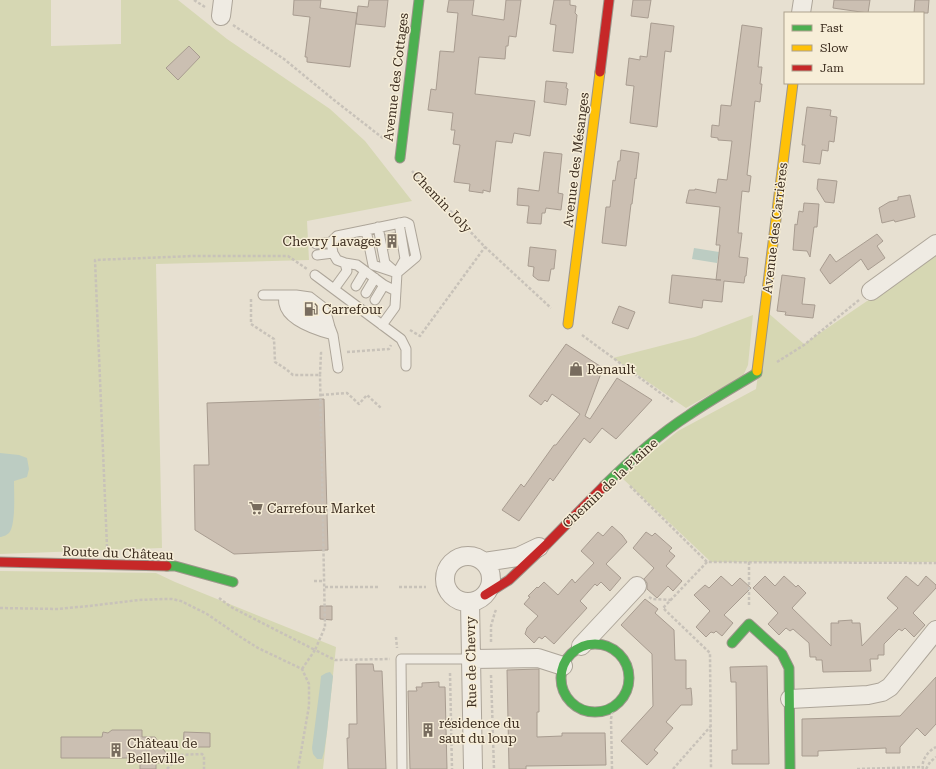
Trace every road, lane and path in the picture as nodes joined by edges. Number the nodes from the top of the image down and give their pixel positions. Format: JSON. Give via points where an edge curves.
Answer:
{"nodes":[{"id":1,"x":194,"y":0,"type":"edge"},
{"id":2,"x":419,"y":0,"type":"edge"},
{"id":3,"x":609,"y":0,"type":"edge"},
{"id":4,"x":803,"y":0,"type":"edge"},
{"id":5,"x":222,"y":8,"type":"edge"},
{"id":6,"x":801,"y":12,"type":"edge"},
{"id":7,"x":793,"y":84,"type":"edge"},
{"id":8,"x":400,"y":158,"type":"junction"},
{"id":9,"x":378,"y":227,"type":"junction"},
{"id":10,"x":366,"y":230,"type":"junction"},
{"id":11,"x":331,"y":242,"type":"junction"},
{"id":12,"x":316,"y":244,"type":"dead end"},
{"id":13,"x":936,"y":244,"type":"edge"},
{"id":14,"x":485,"y":247,"type":"junction"},
{"id":15,"x":333,"y":253,"type":"junction"},
{"id":16,"x":317,"y":256,"type":"dead end"},
{"id":17,"x":345,"y":263,"type":"junction"},
{"id":18,"x":365,"y":271,"type":"junction"},
{"id":19,"x":398,"y":273,"type":"junction"},
{"id":20,"x":315,"y":275,"type":"joint"},
{"id":21,"x":374,"y":278,"type":"junction"},
{"id":22,"x":384,"y":285,"type":"junction"},
{"id":23,"x":356,"y":286,"type":"dead end"},
{"id":24,"x":334,"y":289,"type":"junction"},
{"id":25,"x":871,"y":291,"type":"joint"},
{"id":26,"x":396,"y":292,"type":"junction"},
{"id":27,"x":366,"y":293,"type":"dead end"},
{"id":28,"x":251,"y":295,"type":"dead end"},
{"id":29,"x":263,"y":295,"type":"dead end"},
{"id":30,"x":284,"y":295,"type":"junction"},
{"id":31,"x":375,"y":300,"type":"dead end"},
{"id":32,"x":382,"y":324,"type":"junction"},
{"id":33,"x":568,"y":324,"type":"junction"},
{"id":34,"x":405,"y":327,"type":"dead end"},
{"id":35,"x":333,"y":335,"type":"junction"},
{"id":36,"x":392,"y":343,"type":"dead end"},
{"id":37,"x":336,"y":353,"type":"junction"},
{"id":38,"x":771,"y":363,"type":"dead end"},
{"id":39,"x":406,"y":366,"type":"dead end"},
{"id":40,"x":338,"y":368,"type":"dead end"},
{"id":41,"x":757,"y":373,"type":"joint"},
{"id":42,"x":320,"y":375,"type":"junction"},
{"id":43,"x":321,"y":395,"type":"junction"},
{"id":44,"x":679,"y":407,"type":"dead end"},
{"id":45,"x":382,"y":409,"type":"dead end"},
{"id":46,"x":625,"y":481,"type":"dead end"},
{"id":47,"x":547,"y":544,"type":"junction"},
{"id":48,"x":0,"y":562,"type":"edge"},
{"id":49,"x":484,"y":562,"type":"junction"},
{"id":50,"x":707,"y":562,"type":"junction"},
{"id":51,"x":749,"y":562,"type":"dead end"},
{"id":52,"x":936,"y":563,"type":"edge"},
{"id":53,"x":108,"y":564,"type":"junction"},
{"id":54,"x":314,"y":581,"type":"dead end"},
{"id":55,"x":324,"y":581,"type":"junction"},
{"id":56,"x":233,"y":582,"type":"dead end"},
{"id":57,"x":637,"y":586,"type":"joint"},
{"id":58,"x":325,"y":587,"type":"junction"},
{"id":59,"x":379,"y":587,"type":"dead end"},
{"id":60,"x":398,"y":587,"type":"dead end"},
{"id":61,"x":426,"y":587,"type":"dead end"},
{"id":62,"x":218,"y":598,"type":"dead end"},
{"id":63,"x":478,"y":599,"type":"junction"},
{"id":64,"x":671,"y":600,"type":"junction"},
{"id":65,"x":0,"y":608,"type":"edge"},
{"id":66,"x":749,"y":624,"type":"junction"},
{"id":67,"x":936,"y":630,"type":"edge"},
{"id":68,"x":732,"y":643,"type":"dead end"},
{"id":69,"x":581,"y":646,"type":"junction"},
{"id":70,"x":314,"y":650,"type":"junction"},
{"id":71,"x":392,"y":659,"type":"dead end"},
{"id":72,"x":471,"y":659,"type":"junction"},
{"id":73,"x":491,"y":659,"type":"junction"},
{"id":74,"x":563,"y":666,"type":"junction"},
{"id":75,"x":302,"y":669,"type":"junction"},
{"id":76,"x":450,"y":673,"type":"dead end"},
{"id":77,"x":790,"y":699,"type":"junction"},
{"id":78,"x":613,"y":708,"type":"junction"},
{"id":79,"x":710,"y":727,"type":"junction"},
{"id":80,"x":936,"y":747,"type":"edge"},
{"id":81,"x":936,"y":757,"type":"edge"},
{"id":82,"x":922,"y":768,"type":"edge"},
{"id":83,"x":168,"y":769,"type":"edge"},
{"id":84,"x":204,"y":769,"type":"edge"},
{"id":85,"x":298,"y":769,"type":"edge"},
{"id":86,"x":402,"y":769,"type":"edge"},
{"id":87,"x":452,"y":769,"type":"edge"},
{"id":88,"x":473,"y":769,"type":"edge"},
{"id":89,"x":494,"y":769,"type":"edge"},
{"id":90,"x":612,"y":769,"type":"edge"},
{"id":91,"x":673,"y":769,"type":"edge"},
{"id":92,"x":711,"y":769,"type":"edge"},
{"id":93,"x":790,"y":769,"type":"edge"},
{"id":94,"x":857,"y":769,"type":"edge"},
{"id":95,"x":926,"y":769,"type":"edge"}],
"edges":[{"from":1,"to":5,"type":"path","name":"Chemin Joly"},
{"from":2,"to":8,"type":"street","name":"Avenue des Cottages"},
{"from":3,"to":33,"type":"street","name":"Avenue des Mésanges"},
{"from":4,"to":6,"type":"street"},
{"from":5,"to":8,"type":"path","name":"Chemin Joly","via":[[385,140]]},
{"from":7,"to":41,"type":"street","name":"Avenue des Carrières"},
{"from":8,"to":14,"type":"path","name":"Chemin Joly"},
{"from":9,"to":10,"type":"lane"},
{"from":9,"to":19,"type":"lane","via":[[385,263]]},
{"from":9,"to":19,"type":"lane","via":[[399,223],[405,259]]},
{"from":10,"to":11,"type":"lane","via":[[337,236]]},
{"from":10,"to":19,"type":"lane","via":[[373,265]]},
{"from":11,"to":12,"type":"lane"},
{"from":11,"to":15,"type":"lane"},
{"from":13,"to":25,"type":"street"},
{"from":14,"to":33,"type":"path","name":"Chemin Joly"},
{"from":14,"to":34,"type":"path","via":[[420,336]]},
{"from":15,"to":16,"type":"lane"},
{"from":15,"to":17,"type":"lane","via":[[337,260]]},
{"from":17,"to":18,"type":"lane"},
{"from":17,"to":24,"type":"lane","via":[[347,272]]},
{"from":18,"to":21,"type":"lane"},
{"from":18,"to":23,"type":"lane"},
{"from":19,"to":26,"type":"lane"},
{"from":20,"to":24,"type":"lane"},
{"from":20,"to":53,"type":"path","via":[[288,256],[96,260]]},
{"from":21,"to":22,"type":"lane"},
{"from":21,"to":27,"type":"lane"},
{"from":22,"to":26,"type":"lane"},
{"from":22,"to":31,"type":"lane"},
{"from":24,"to":32,"type":"lane"},
{"from":25,"to":38,"type":"path","via":[[804,344]]},
{"from":26,"to":32,"type":"lane","via":[[395,307]]},
{"from":28,"to":42,"type":"path","via":[[251,324],[274,339],[275,362],[293,375]]},
{"from":29,"to":30,"type":"lane"},
{"from":30,"to":35,"type":"lane","via":[[284,305],[288,313],[308,327]]},
{"from":30,"to":35,"type":"lane","via":[[310,298],[323,307]]},
{"from":32,"to":39,"type":"lane","via":[[401,339],[406,350]]},
{"from":33,"to":44,"type":"path","name":"Chemin Joly"},
{"from":35,"to":37,"type":"lane"},
{"from":36,"to":37,"type":"path","via":[[389,350]]},
{"from":37,"to":40,"type":"lane"},
{"from":37,"to":42,"type":"path","via":[[321,353]]},
{"from":41,"to":47,"type":"street","name":"Chemin de la Plaine","via":[[688,415],[652,441]]},
{"from":42,"to":43,"type":"path"},
{"from":43,"to":45,"type":"path","via":[[347,393],[359,404],[367,395]]},
{"from":43,"to":55,"type":"path"},
{"from":46,"to":50,"type":"path"},
{"from":47,"to":49,"type":"street","name":"Chemin de la Plaine","via":[[518,557]]},
{"from":47,"to":63,"type":"street","name":"Chemin de la Plaine","via":[[509,580]]},
{"from":48,"to":53,"type":"street","name":"Route du Château"},
{"from":49,"to":63,"type":"street","via":[[491,575],[491,582],[489,589]]},
{"from":49,"to":63,"type":"street","via":[[471,556],[458,558],[448,568],[446,575],[447,589],[457,599],[463,602]]},
{"from":50,"to":52,"type":"path"},
{"from":50,"to":64,"type":"path"},
{"from":51,"to":66,"type":"path"},
{"from":53,"to":56,"type":"street","name":"Route du Château","via":[[175,566]]},
{"from":54,"to":55,"type":"path"},
{"from":55,"to":58,"type":"path"},
{"from":57,"to":64,"type":"path","via":[[652,599]]},
{"from":57,"to":69,"type":"street"},
{"from":58,"to":59,"type":"path"},
{"from":58,"to":70,"type":"path","via":[[326,627]]},
{"from":60,"to":61,"type":"path"},
{"from":62,"to":70,"type":"path"},
{"from":63,"to":72,"type":"street","name":"Rue de Chevry"},
{"from":64,"to":79,"type":"path","via":[[663,608],[710,653]]},
{"from":65,"to":75,"type":"path","via":[[58,609],[172,599],[207,614],[258,648]]},
{"from":66,"to":68,"type":"street"},
{"from":66,"to":77,"type":"street","via":[[782,654],[789,668]]},
{"from":67,"to":77,"type":"street","via":[[890,687],[882,692]]},
{"from":69,"to":74,"type":"street","via":[[573,651]]},
{"from":69,"to":78,"type":"street","via":[[593,643],[615,649],[629,668],[628,690]]},
{"from":70,"to":71,"type":"path","via":[[334,660]]},
{"from":70,"to":75,"type":"path"},
{"from":72,"to":73,"type":"street"},
{"from":72,"to":86,"type":"lane","via":[[401,659]]},
{"from":72,"to":88,"type":"street","name":"Rue de Chevry"},
{"from":73,"to":74,"type":"street","via":[[538,658]]},
{"from":73,"to":89,"type":"path"},
{"from":74,"to":78,"type":"street","via":[[562,687],[573,705],[593,712]]},
{"from":75,"to":85,"type":"path","via":[[309,684],[309,706]]},
{"from":76,"to":87,"type":"path"},
{"from":77,"to":93,"type":"street"},
{"from":78,"to":90,"type":"path"},
{"from":79,"to":91,"type":"path"},
{"from":79,"to":92,"type":"path"},
{"from":80,"to":82,"type":"path","via":[[927,753]]},
{"from":81,"to":95,"type":"path"},
{"from":82,"to":94,"type":"path"},
{"from":83,"to":84,"type":"path","via":[[179,755],[202,754]]}]}
